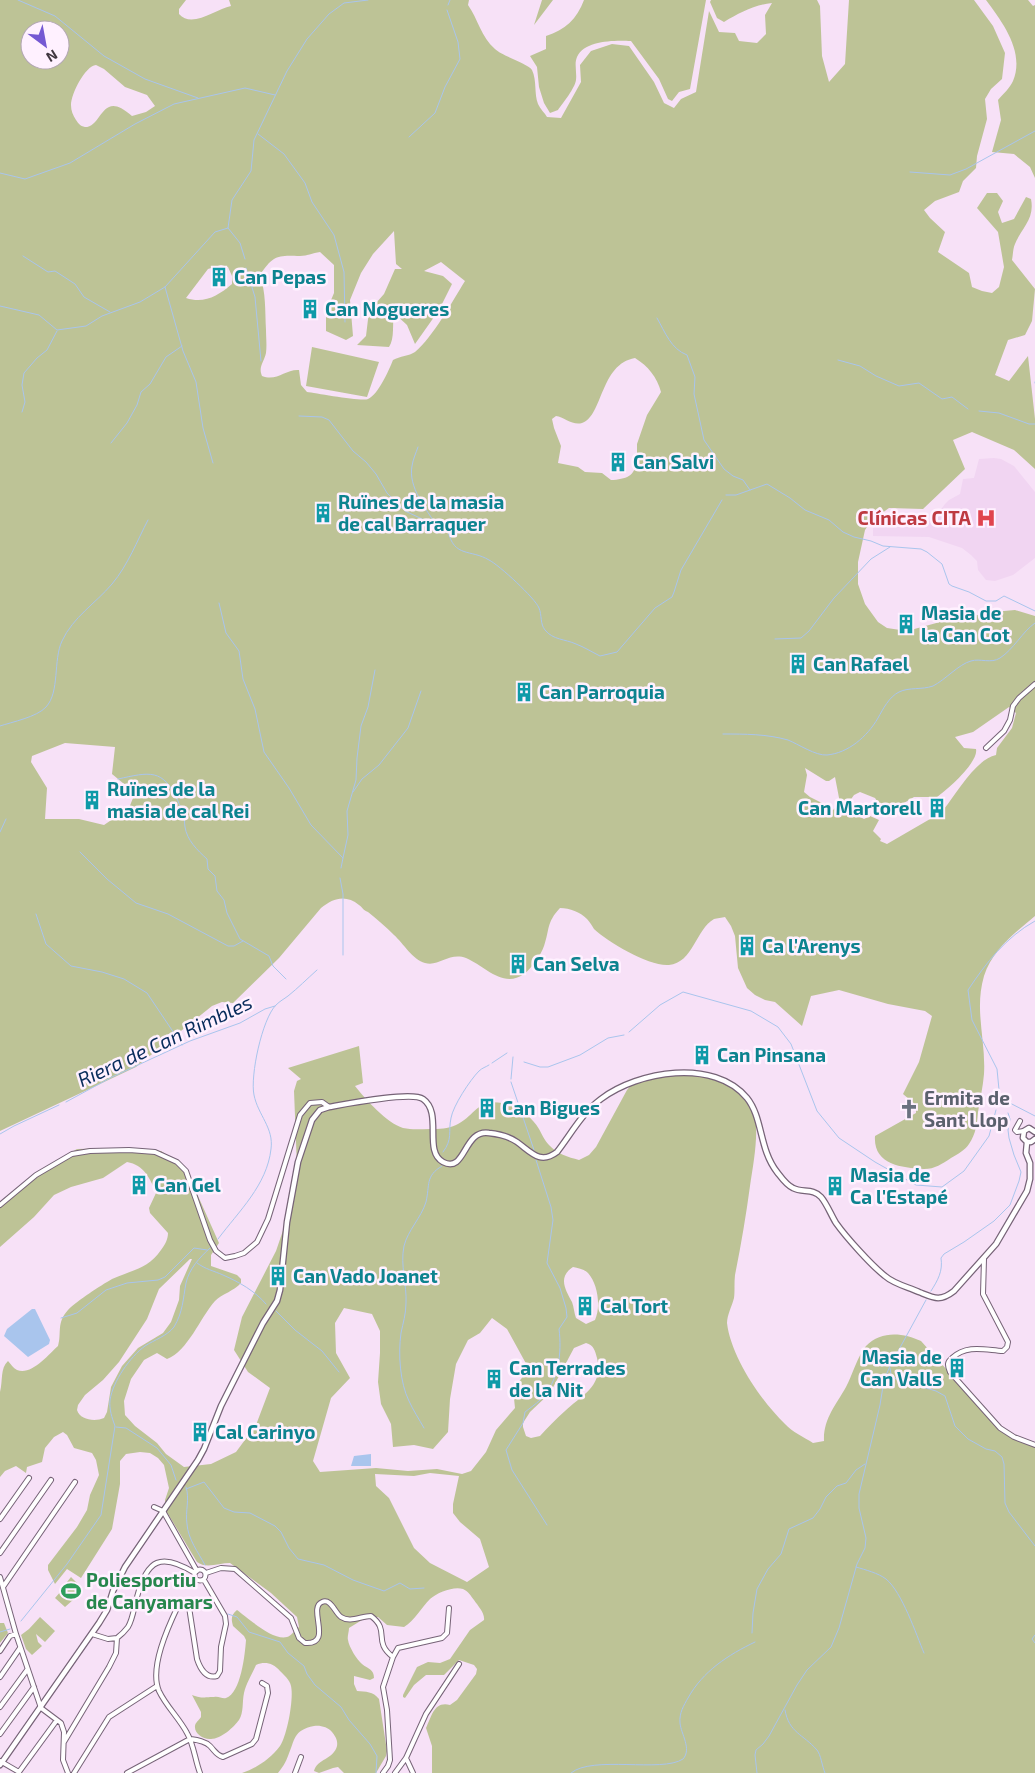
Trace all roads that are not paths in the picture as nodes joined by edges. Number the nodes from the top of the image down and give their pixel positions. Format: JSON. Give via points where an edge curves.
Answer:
{"nodes":[{"id":1,"x":1035,"y":684,"type":"edge"},
{"id":2,"x":986,"y":748,"type":"dead end"},
{"id":3,"x":329,"y":1107,"type":"junction"},
{"id":4,"x":1020,"y":1121,"type":"dead end"},
{"id":5,"x":1035,"y":1130,"type":"edge"},
{"id":6,"x":1024,"y":1131,"type":"junction"},
{"id":7,"x":1035,"y":1139,"type":"edge"},
{"id":8,"x":1027,"y":1142,"type":"junction"},
{"id":9,"x":0,"y":1205,"type":"edge"},
{"id":10,"x":984,"y":1259,"type":"junction"},
{"id":11,"x":1035,"y":1445,"type":"edge"},
{"id":12,"x":28,"y":1478,"type":"dead end"},
{"id":13,"x":51,"y":1480,"type":"dead end"},
{"id":14,"x":75,"y":1482,"type":"dead end"},
{"id":15,"x":154,"y":1507,"type":"dead end"},
{"id":16,"x":163,"y":1511,"type":"junction"},
{"id":17,"x":0,"y":1519,"type":"edge"},
{"id":18,"x":0,"y":1553,"type":"edge"},
{"id":19,"x":196,"y":1572,"type":"junction"},
{"id":20,"x":206,"y":1573,"type":"junction"},
{"id":21,"x":0,"y":1577,"type":"edge"},
{"id":22,"x":204,"y":1580,"type":"junction"},
{"id":23,"x":3,"y":1587,"type":"junction"},
{"id":24,"x":449,"y":1608,"type":"dead end"},
{"id":25,"x":16,"y":1634,"type":"junction"},
{"id":26,"x":92,"y":1634,"type":"junction"},
{"id":27,"x":117,"y":1638,"type":"junction"},
{"id":28,"x":20,"y":1648,"type":"junction"},
{"id":29,"x":0,"y":1651,"type":"edge"},
{"id":30,"x":393,"y":1657,"type":"junction"},
{"id":31,"x":459,"y":1664,"type":"dead end"},
{"id":32,"x":27,"y":1670,"type":"junction"},
{"id":33,"x":0,"y":1677,"type":"edge"},
{"id":34,"x":262,"y":1683,"type":"dead end"},
{"id":35,"x":157,"y":1686,"type":"junction"},
{"id":36,"x":34,"y":1687,"type":"junction"},
{"id":37,"x":0,"y":1707,"type":"edge"},
{"id":38,"x":40,"y":1708,"type":"junction"},
{"id":39,"x":57,"y":1720,"type":"junction"},
{"id":40,"x":0,"y":1734,"type":"edge"},
{"id":41,"x":190,"y":1739,"type":"junction"},
{"id":42,"x":64,"y":1744,"type":"junction"},
{"id":43,"x":301,"y":1757,"type":"dead end"},
{"id":44,"x":406,"y":1758,"type":"junction"},
{"id":45,"x":1,"y":1763,"type":"edge"},
{"id":46,"x":68,"y":1773,"type":"edge"},
{"id":47,"x":74,"y":1773,"type":"edge"},
{"id":48,"x":127,"y":1773,"type":"edge"},
{"id":49,"x":200,"y":1773,"type":"edge"},
{"id":50,"x":295,"y":1773,"type":"edge"},
{"id":51,"x":383,"y":1773,"type":"edge"},
{"id":52,"x":395,"y":1773,"type":"edge"},
{"id":53,"x":413,"y":1773,"type":"edge"}],
"edges":[{"from":1,"to":2,"type":"street","via":[[1018,698],[1004,731]]},
{"from":3,"to":9,"type":"street","via":[[322,1102],[310,1103],[300,1116],[263,1231],[257,1242],[235,1256],[225,1258],[216,1251],[186,1171],[177,1162],[156,1152],[129,1150],[72,1154],[36,1175]]},
{"from":3,"to":10,"type":"street","via":[[418,1096],[428,1103],[431,1110],[435,1153],[442,1162],[450,1164],[460,1159],[474,1136],[483,1132],[515,1141],[529,1153],[544,1157],[557,1152],[582,1116],[600,1099],[620,1087],[662,1074],[690,1073],[713,1077],[738,1088],[749,1100],[766,1155],[786,1182],[792,1188],[816,1192],[842,1230],[885,1277],[937,1299],[946,1298]]},
{"from":3,"to":16,"type":"street","via":[[320,1110],[312,1120],[298,1162],[277,1301],[221,1406],[204,1450]]},
{"from":4,"to":6,"type":"street","via":[[1014,1130]]},
{"from":5,"to":6,"type":"street","via":[[1029,1128]]},
{"from":6,"to":8,"type":"street","via":[[1023,1138]]},
{"from":7,"to":8,"type":"street"},
{"from":8,"to":10,"type":"street","via":[[1026,1154],[1030,1164],[1027,1191],[1006,1229]]},
{"from":10,"to":11,"type":"street","via":[[983,1294],[1008,1342],[1007,1347],[1003,1351],[961,1351],[951,1358],[948,1367],[1000,1428]]},
{"from":12,"to":17,"type":"street"},
{"from":13,"to":18,"type":"street"},
{"from":14,"to":23,"type":"street"},
{"from":15,"to":16,"type":"street"},
{"from":16,"to":19,"type":"street"},
{"from":16,"to":26,"type":"street","via":[[124,1567],[107,1610]]},
{"from":19,"to":20,"type":"street"},
{"from":19,"to":22,"type":"street","via":[[194,1577]]},
{"from":19,"to":27,"type":"street","via":[[169,1561],[158,1561],[141,1583],[129,1626]]},
{"from":20,"to":22,"type":"street"},
{"from":20,"to":30,"type":"street","via":[[221,1568],[235,1569],[291,1618],[299,1638],[305,1643],[314,1641],[319,1635],[316,1610],[325,1600],[348,1620],[371,1616],[383,1630],[382,1646]]},
{"from":21,"to":23,"type":"street"},
{"from":22,"to":35,"type":"street","via":[[225,1616],[220,1671],[212,1677],[200,1667],[189,1608],[182,1604],[174,1614],[160,1650]]},
{"from":23,"to":25,"type":"street"},
{"from":24,"to":30,"type":"street","via":[[447,1633],[442,1638],[398,1648]]},
{"from":25,"to":28,"type":"street"},
{"from":25,"to":29,"type":"street","via":[[10,1636]]},
{"from":26,"to":27,"type":"street"},
{"from":26,"to":38,"type":"street"},
{"from":27,"to":42,"type":"street","via":[[116,1653]]},
{"from":28,"to":32,"type":"street"},
{"from":28,"to":33,"type":"street"},
{"from":30,"to":51,"type":"street","via":[[382,1687],[390,1760]]},
{"from":31,"to":44,"type":"street","via":[[426,1714]]},
{"from":32,"to":36,"type":"street"},
{"from":32,"to":37,"type":"street"},
{"from":34,"to":41,"type":"street","via":[[267,1686],[268,1693],[252,1744],[223,1757],[217,1756],[209,1744]]},
{"from":35,"to":41,"type":"street"},
{"from":35,"to":47,"type":"street","via":[[109,1717]]},
{"from":36,"to":38,"type":"street"},
{"from":36,"to":40,"type":"street"},
{"from":38,"to":39,"type":"street"},
{"from":38,"to":45,"type":"street"},
{"from":39,"to":42,"type":"street","via":[[64,1732]]},
{"from":39,"to":45,"type":"street","via":[[19,1772]]},
{"from":41,"to":48,"type":"street"},
{"from":41,"to":49,"type":"street"},
{"from":42,"to":46,"type":"street","via":[[63,1760]]},
{"from":43,"to":50,"type":"street"},
{"from":44,"to":52,"type":"street"},
{"from":44,"to":53,"type":"street"}]}
